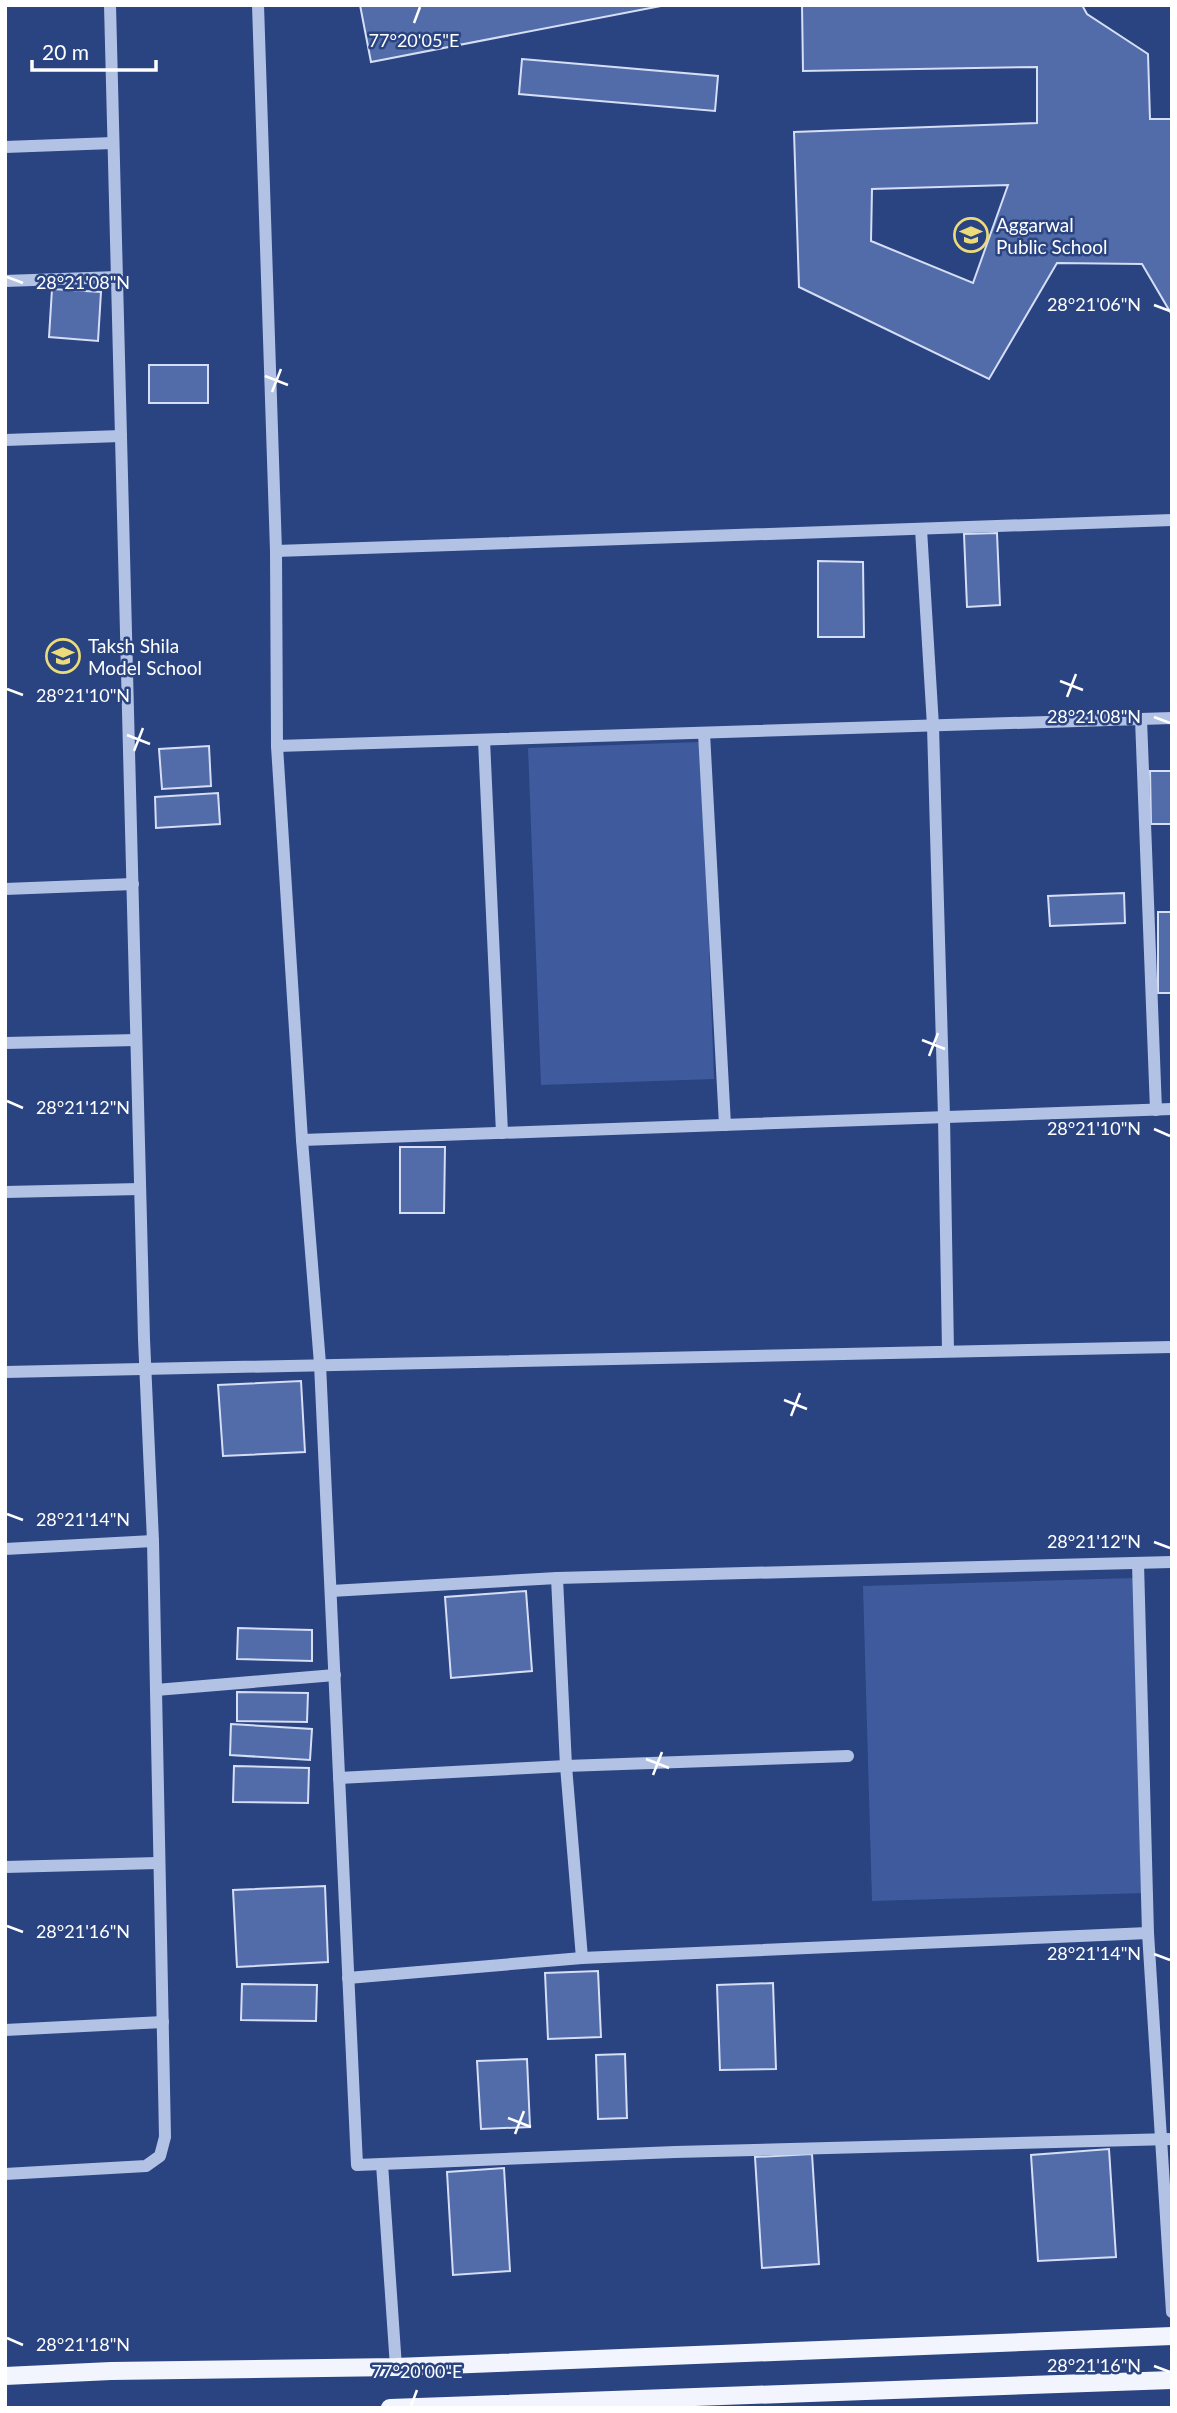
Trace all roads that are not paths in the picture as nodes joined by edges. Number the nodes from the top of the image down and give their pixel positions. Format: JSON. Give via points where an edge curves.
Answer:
{"nodes":[{"id":1,"x":110,"y":5,"type":"edge"},
{"id":2,"x":258,"y":5,"type":"edge"},
{"id":3,"x":113,"y":143,"type":"junction"},
{"id":4,"x":5,"y":147,"type":"edge"},
{"id":5,"x":117,"y":277,"type":"junction"},
{"id":6,"x":5,"y":281,"type":"edge"},
{"id":7,"x":121,"y":436,"type":"junction"},
{"id":8,"x":5,"y":440,"type":"edge"},
{"id":9,"x":1172,"y":520,"type":"edge"},
{"id":10,"x":921,"y":529,"type":"junction"},
{"id":11,"x":276,"y":551,"type":"junction"},
{"id":12,"x":1172,"y":718,"type":"edge"},
{"id":13,"x":1141,"y":719,"type":"junction"},
{"id":14,"x":933,"y":726,"type":"junction"},
{"id":15,"x":704,"y":733,"type":"junction"},
{"id":16,"x":484,"y":740,"type":"junction"},
{"id":17,"x":277,"y":746,"type":"junction"},
{"id":18,"x":132,"y":884,"type":"junction"},
{"id":19,"x":5,"y":889,"type":"edge"},
{"id":20,"x":136,"y":1040,"type":"junction"},
{"id":21,"x":5,"y":1043,"type":"edge"},
{"id":22,"x":1172,"y":1109,"type":"edge"},
{"id":23,"x":1156,"y":1110,"type":"junction"},
{"id":24,"x":944,"y":1118,"type":"junction"},
{"id":25,"x":725,"y":1125,"type":"junction"},
{"id":26,"x":502,"y":1133,"type":"junction"},
{"id":27,"x":302,"y":1140,"type":"junction"},
{"id":28,"x":141,"y":1189,"type":"junction"},
{"id":29,"x":5,"y":1192,"type":"edge"},
{"id":30,"x":1172,"y":1347,"type":"edge"},
{"id":31,"x":948,"y":1351,"type":"junction"},
{"id":32,"x":320,"y":1364,"type":"junction"},
{"id":33,"x":145,"y":1369,"type":"junction"},
{"id":34,"x":5,"y":1372,"type":"edge"},
{"id":35,"x":153,"y":1541,"type":"junction"},
{"id":36,"x":5,"y":1549,"type":"edge"},
{"id":37,"x":1172,"y":1562,"type":"edge"},
{"id":38,"x":1138,"y":1563,"type":"junction"},
{"id":39,"x":557,"y":1578,"type":"junction"},
{"id":40,"x":331,"y":1591,"type":"junction"},
{"id":41,"x":335,"y":1675,"type":"junction"},
{"id":42,"x":156,"y":1690,"type":"junction"},
{"id":43,"x":848,"y":1756,"type":"dead end"},
{"id":44,"x":566,"y":1766,"type":"junction"},
{"id":45,"x":339,"y":1779,"type":"junction"},
{"id":46,"x":158,"y":1863,"type":"junction"},
{"id":47,"x":5,"y":1867,"type":"edge"},
{"id":48,"x":1148,"y":1933,"type":"junction"},
{"id":49,"x":582,"y":1958,"type":"junction"},
{"id":50,"x":348,"y":1978,"type":"junction"},
{"id":51,"x":163,"y":2022,"type":"junction"},
{"id":52,"x":5,"y":2030,"type":"edge"},
{"id":53,"x":1166,"y":2139,"type":"edge"},
{"id":54,"x":382,"y":2164,"type":"junction"},
{"id":55,"x":5,"y":2174,"type":"edge"},
{"id":56,"x":1172,"y":2312,"type":"edge"},
{"id":57,"x":1172,"y":2336,"type":"edge"},
{"id":58,"x":396,"y":2367,"type":"junction"},
{"id":59,"x":5,"y":2376,"type":"edge"},
{"id":60,"x":1172,"y":2380,"type":"edge"},
{"id":61,"x":390,"y":2408,"type":"edge"}],
"edges":[{"from":1,"to":3,"type":"street"},
{"from":2,"to":11,"type":"street"},
{"from":3,"to":4,"type":"street"},
{"from":3,"to":5,"type":"street"},
{"from":5,"to":6,"type":"street"},
{"from":5,"to":7,"type":"street"},
{"from":7,"to":8,"type":"street"},
{"from":7,"to":18,"type":"street"},
{"from":9,"to":10,"type":"street"},
{"from":10,"to":11,"type":"street"},
{"from":10,"to":14,"type":"street"},
{"from":11,"to":17,"type":"street"},
{"from":12,"to":13,"type":"street"},
{"from":13,"to":14,"type":"street"},
{"from":13,"to":23,"type":"street"},
{"from":14,"to":15,"type":"street"},
{"from":14,"to":24,"type":"street"},
{"from":15,"to":16,"type":"street"},
{"from":15,"to":25,"type":"street"},
{"from":16,"to":17,"type":"street"},
{"from":16,"to":26,"type":"street"},
{"from":17,"to":27,"type":"street"},
{"from":18,"to":19,"type":"street"},
{"from":18,"to":20,"type":"street"},
{"from":20,"to":21,"type":"street"},
{"from":20,"to":28,"type":"street"},
{"from":22,"to":23,"type":"street"},
{"from":23,"to":24,"type":"street"},
{"from":24,"to":25,"type":"street"},
{"from":24,"to":31,"type":"street"},
{"from":25,"to":26,"type":"street"},
{"from":26,"to":27,"type":"street"},
{"from":27,"to":32,"type":"street"},
{"from":28,"to":29,"type":"street"},
{"from":28,"to":33,"type":"street"},
{"from":30,"to":31,"type":"street"},
{"from":31,"to":32,"type":"street"},
{"from":32,"to":33,"type":"street"},
{"from":32,"to":40,"type":"street"},
{"from":33,"to":34,"type":"street"},
{"from":33,"to":35,"type":"street"},
{"from":35,"to":36,"type":"street"},
{"from":35,"to":42,"type":"street"},
{"from":37,"to":38,"type":"street"},
{"from":38,"to":39,"type":"street"},
{"from":38,"to":48,"type":"street"},
{"from":39,"to":40,"type":"street"},
{"from":39,"to":44,"type":"street"},
{"from":40,"to":41,"type":"street"},
{"from":41,"to":42,"type":"street"},
{"from":41,"to":45,"type":"street"},
{"from":42,"to":46,"type":"street"},
{"from":43,"to":44,"type":"street"},
{"from":44,"to":45,"type":"street"},
{"from":44,"to":49,"type":"street"},
{"from":45,"to":50,"type":"street"},
{"from":46,"to":47,"type":"street"},
{"from":46,"to":51,"type":"street"},
{"from":48,"to":49,"type":"street"},
{"from":48,"to":53,"type":"street"},
{"from":49,"to":50,"type":"street"},
{"from":50,"to":54,"type":"street","via":[[357,2165]]},
{"from":51,"to":52,"type":"street"},
{"from":51,"to":55,"type":"street","via":[[165,2137],[160,2156],[146,2166]]},
{"from":53,"to":54,"type":"street"},
{"from":53,"to":56,"type":"street"},
{"from":54,"to":58,"type":"street"},
{"from":57,"to":58,"type":"main road"},
{"from":58,"to":59,"type":"main road"},
{"from":60,"to":61,"type":"main road"}]}
